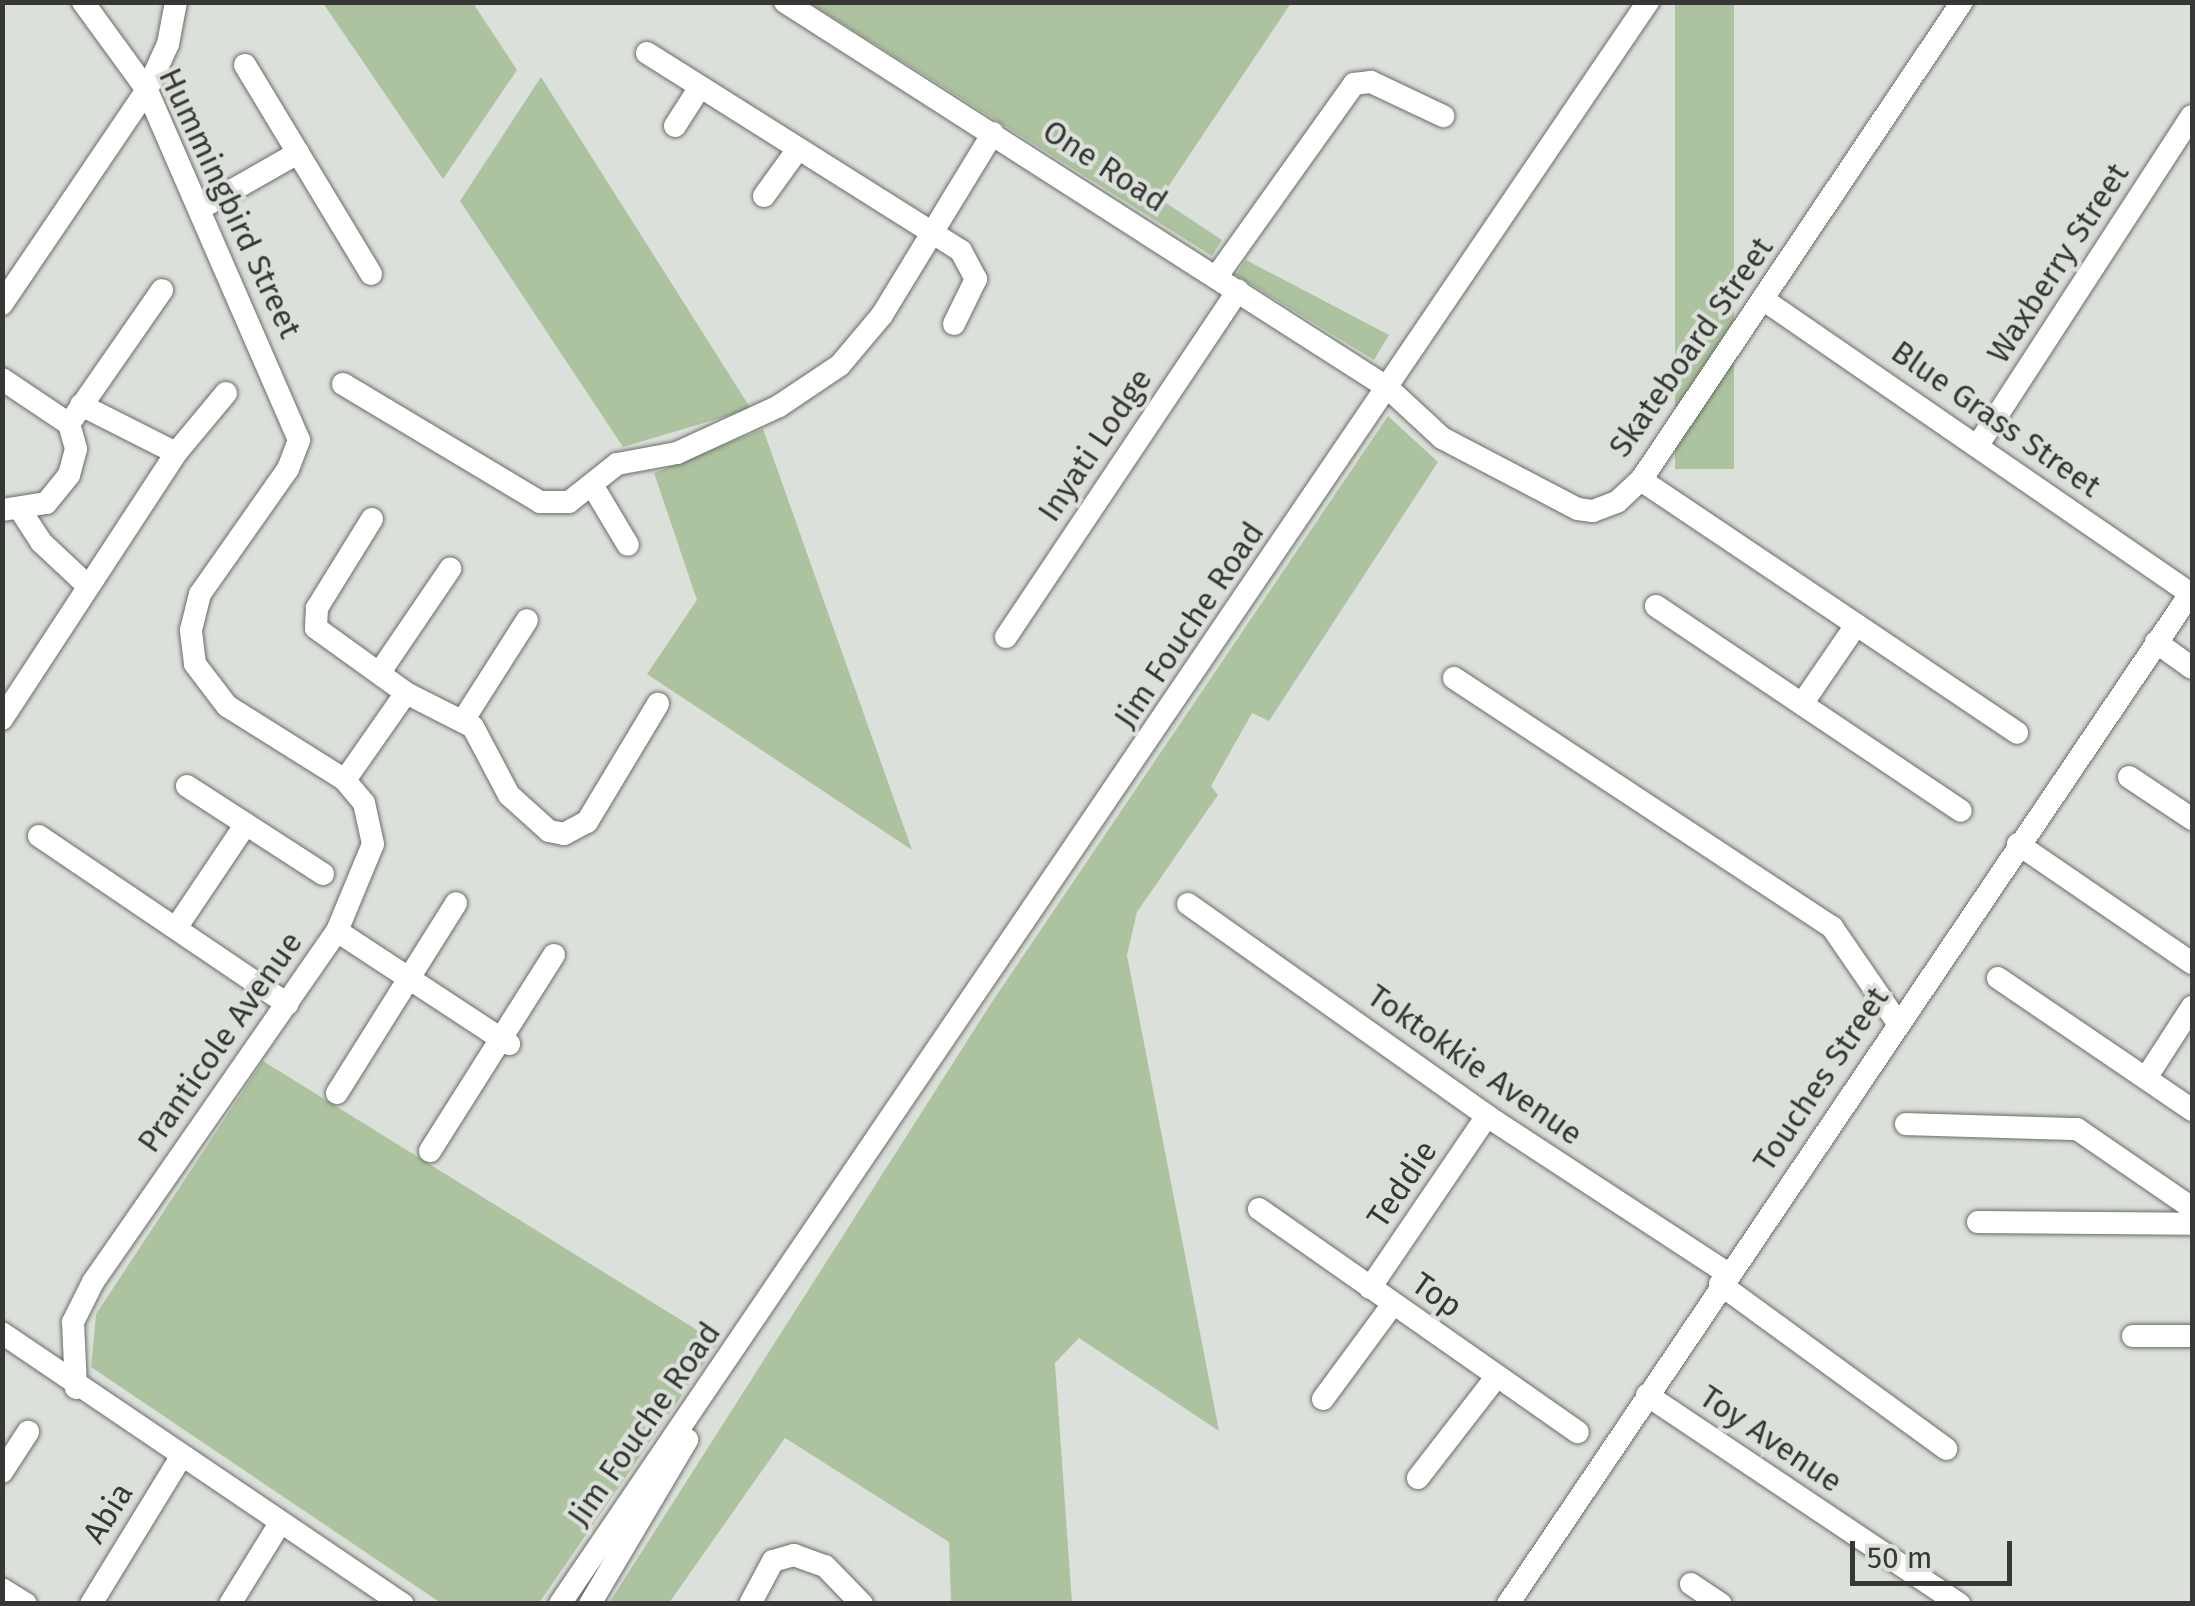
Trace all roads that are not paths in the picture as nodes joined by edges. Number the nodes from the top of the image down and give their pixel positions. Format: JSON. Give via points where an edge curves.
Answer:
{"nodes":[{"id":1,"x":84,"y":2,"type":"edge"},
{"id":2,"x":176,"y":2,"type":"edge"},
{"id":3,"x":785,"y":2,"type":"edge"},
{"id":4,"x":1648,"y":2,"type":"edge"},
{"id":5,"x":1962,"y":2,"type":"edge"},
{"id":6,"x":647,"y":53,"type":"dead end"},
{"id":7,"x":245,"y":64,"type":"dead end"},
{"id":8,"x":700,"y":87,"type":"junction"},
{"id":9,"x":147,"y":90,"type":"junction"},
{"id":10,"x":1443,"y":116,"type":"dead end"},
{"id":11,"x":2192,"y":116,"type":"edge"},
{"id":12,"x":675,"y":126,"type":"dead end"},
{"id":13,"x":993,"y":134,"type":"junction"},
{"id":14,"x":798,"y":149,"type":"junction"},
{"id":15,"x":298,"y":152,"type":"junction"},
{"id":16,"x":764,"y":196,"type":"dead end"},
{"id":17,"x":201,"y":208,"type":"junction"},
{"id":18,"x":932,"y":234,"type":"junction"},
{"id":19,"x":371,"y":274,"type":"dead end"},
{"id":20,"x":1217,"y":276,"type":"junction"},
{"id":21,"x":162,"y":290,"type":"dead end"},
{"id":22,"x":1238,"y":290,"type":"junction"},
{"id":23,"x":1764,"y":300,"type":"junction"},
{"id":24,"x":2,"y":304,"type":"edge"},
{"id":25,"x":954,"y":324,"type":"dead end"},
{"id":26,"x":2,"y":379,"type":"edge"},
{"id":27,"x":343,"y":384,"type":"dead end"},
{"id":28,"x":1388,"y":388,"type":"junction"},
{"id":29,"x":226,"y":394,"type":"dead end"},
{"id":30,"x":75,"y":414,"type":"junction"},
{"id":31,"x":299,"y":440,"type":"joint"},
{"id":32,"x":1978,"y":445,"type":"junction"},
{"id":33,"x":176,"y":453,"type":"junction"},
{"id":34,"x":1641,"y":480,"type":"junction"},
{"id":35,"x":594,"y":488,"type":"junction"},
{"id":36,"x":12,"y":511,"type":"edge"},
{"id":37,"x":372,"y":519,"type":"dead end"},
{"id":38,"x":628,"y":545,"type":"dead end"},
{"id":39,"x":450,"y":570,"type":"dead end"},
{"id":40,"x":88,"y":586,"type":"junction"},
{"id":41,"x":2192,"y":592,"type":"edge"},
{"id":42,"x":1656,"y":606,"type":"dead end"},
{"id":43,"x":527,"y":620,"type":"dead end"},
{"id":44,"x":1856,"y":625,"type":"junction"},
{"id":45,"x":1006,"y":636,"type":"dead end"},
{"id":46,"x":2156,"y":642,"type":"junction"},
{"id":47,"x":2192,"y":668,"type":"edge"},
{"id":48,"x":380,"y":672,"type":"junction"},
{"id":49,"x":1454,"y":678,"type":"dead end"},
{"id":50,"x":406,"y":692,"type":"junction"},
{"id":51,"x":658,"y":704,"type":"dead end"},
{"id":52,"x":1802,"y":704,"type":"junction"},
{"id":53,"x":2,"y":718,"type":"edge"},
{"id":54,"x":464,"y":719,"type":"junction"},
{"id":55,"x":2017,"y":733,"type":"dead end"},
{"id":56,"x":2128,"y":777,"type":"dead end"},
{"id":57,"x":345,"y":780,"type":"junction"},
{"id":58,"x":188,"y":786,"type":"dead end"},
{"id":59,"x":1961,"y":811,"type":"dead end"},
{"id":60,"x":2192,"y":819,"type":"edge"},
{"id":61,"x":246,"y":824,"type":"junction"},
{"id":62,"x":39,"y":836,"type":"dead end"},
{"id":63,"x":2018,"y":844,"type":"junction"},
{"id":64,"x":323,"y":874,"type":"dead end"},
{"id":65,"x":456,"y":904,"type":"dead end"},
{"id":66,"x":1188,"y":904,"type":"dead end"},
{"id":67,"x":176,"y":928,"type":"junction"},
{"id":68,"x":336,"y":931,"type":"junction"},
{"id":69,"x":554,"y":955,"type":"dead end"},
{"id":70,"x":2192,"y":963,"type":"edge"},
{"id":71,"x":408,"y":978,"type":"junction"},
{"id":72,"x":1998,"y":978,"type":"dead end"},
{"id":73,"x":287,"y":1004,"type":"junction"},
{"id":74,"x":2192,"y":1008,"type":"edge"},
{"id":75,"x":1898,"y":1023,"type":"junction"},
{"id":76,"x":506,"y":1042,"type":"junction"},
{"id":77,"x":2146,"y":1078,"type":"junction"},
{"id":78,"x":336,"y":1093,"type":"dead end"},
{"id":79,"x":2192,"y":1110,"type":"edge"},
{"id":80,"x":1487,"y":1116,"type":"junction"},
{"id":81,"x":1906,"y":1124,"type":"dead end"},
{"id":82,"x":430,"y":1151,"type":"dead end"},
{"id":83,"x":2192,"y":1208,"type":"edge"},
{"id":84,"x":1259,"y":1209,"type":"dead end"},
{"id":85,"x":1978,"y":1222,"type":"dead end"},
{"id":86,"x":2192,"y":1224,"type":"edge"},
{"id":87,"x":1724,"y":1279,"type":"junction"},
{"id":88,"x":781,"y":1282,"type":"junction"},
{"id":89,"x":1370,"y":1288,"type":"junction"},
{"id":90,"x":1393,"y":1304,"type":"junction"},
{"id":91,"x":2,"y":1333,"type":"edge"},
{"id":92,"x":2133,"y":1336,"type":"dead end"},
{"id":93,"x":2192,"y":1336,"type":"edge"},
{"id":94,"x":1497,"y":1376,"type":"junction"},
{"id":95,"x":76,"y":1388,"type":"junction"},
{"id":96,"x":1648,"y":1395,"type":"junction"},
{"id":97,"x":1323,"y":1399,"type":"dead end"},
{"id":98,"x":28,"y":1432,"type":"dead end"},
{"id":99,"x":1578,"y":1432,"type":"dead end"},
{"id":100,"x":1946,"y":1449,"type":"dead end"},
{"id":101,"x":181,"y":1457,"type":"junction"},
{"id":102,"x":2,"y":1472,"type":"edge"},
{"id":103,"x":1418,"y":1478,"type":"dead end"},
{"id":104,"x":280,"y":1523,"type":"junction"},
{"id":105,"x":1691,"y":1584,"type":"dead end"},
{"id":106,"x":2,"y":1589,"type":"edge"},
{"id":107,"x":26,"y":1604,"type":"edge"},
{"id":108,"x":90,"y":1604,"type":"edge"},
{"id":109,"x":230,"y":1604,"type":"edge"},
{"id":110,"x":403,"y":1604,"type":"edge"},
{"id":111,"x":560,"y":1604,"type":"edge"},
{"id":112,"x":590,"y":1604,"type":"edge"},
{"id":113,"x":750,"y":1604,"type":"edge"},
{"id":114,"x":862,"y":1604,"type":"edge"},
{"id":115,"x":1508,"y":1604,"type":"edge"},
{"id":116,"x":1721,"y":1604,"type":"edge"},
{"id":117,"x":1959,"y":1604,"type":"edge"}],
"edges":[{"from":1,"to":9,"type":"street","name":"Hummingbird Street"},
{"from":2,"to":9,"type":"street","via":[[168,44]]},
{"from":3,"to":13,"type":"street","name":"One Road"},
{"from":4,"to":28,"type":"street","name":"Jim Fouche Road"},
{"from":5,"to":23,"type":"street","name":"Skateboard Street"},
{"from":6,"to":8,"type":"street"},
{"from":7,"to":15,"type":"street"},
{"from":8,"to":12,"type":"street"},
{"from":8,"to":14,"type":"street"},
{"from":9,"to":17,"type":"street","name":"Hummingbird Street"},
{"from":9,"to":24,"type":"street"},
{"from":10,"to":20,"type":"street","via":[[1371,82],[1354,84]]},
{"from":11,"to":32,"type":"street","name":"Waxberry Street"},
{"from":13,"to":18,"type":"street"},
{"from":13,"to":20,"type":"street","name":"One Road"},
{"from":14,"to":16,"type":"street"},
{"from":14,"to":18,"type":"street"},
{"from":15,"to":17,"type":"street"},
{"from":15,"to":19,"type":"street"},
{"from":17,"to":31,"type":"street","name":"Hummingbird Street"},
{"from":18,"to":25,"type":"street","via":[[960,250],[976,279]]},
{"from":18,"to":35,"type":"street","via":[[882,315],[840,365],[779,406],[677,453],[617,464]]},
{"from":20,"to":22,"type":"street","name":"One Road"},
{"from":21,"to":30,"type":"street"},
{"from":22,"to":28,"type":"street","name":"One Road"},
{"from":22,"to":45,"type":"street","name":"Inyati Lodge"},
{"from":23,"to":32,"type":"street","name":"Blue Grass Street"},
{"from":23,"to":34,"type":"street","name":"Skateboard Street"},
{"from":26,"to":30,"type":"street"},
{"from":27,"to":35,"type":"street","via":[[540,502],[569,502]]},
{"from":28,"to":34,"type":"street","name":"Skateboard Street","via":[[1442,438],[1578,509],[1610,506]]},
{"from":28,"to":88,"type":"street","name":"Jim Fouche Road"},
{"from":29,"to":33,"type":"street"},
{"from":30,"to":33,"type":"street"},
{"from":30,"to":36,"type":"street","via":[[70,475],[46,503]]},
{"from":31,"to":57,"type":"street","name":"Pranticole Avenue","via":[[288,468],[200,594],[192,646],[212,693]]},
{"from":32,"to":41,"type":"street","name":"Blue Grass Street"},
{"from":33,"to":40,"type":"street"},
{"from":34,"to":44,"type":"street"},
{"from":35,"to":38,"type":"street"},
{"from":36,"to":40,"type":"street"},
{"from":37,"to":48,"type":"street","via":[[314,620],[319,633]]},
{"from":39,"to":48,"type":"street"},
{"from":40,"to":53,"type":"street"},
{"from":41,"to":46,"type":"street","name":"Touches Street"},
{"from":42,"to":52,"type":"street"},
{"from":43,"to":54,"type":"street"},
{"from":44,"to":52,"type":"street"},
{"from":44,"to":55,"type":"street"},
{"from":46,"to":47,"type":"street"},
{"from":46,"to":63,"type":"street","name":"Touches Street"},
{"from":48,"to":50,"type":"street"},
{"from":49,"to":75,"type":"street","via":[[1832,927]]},
{"from":50,"to":54,"type":"street"},
{"from":50,"to":57,"type":"street"},
{"from":51,"to":54,"type":"street","via":[[586,822],[564,834],[549,831],[509,795],[487,744]]},
{"from":52,"to":59,"type":"street"},
{"from":56,"to":60,"type":"street"},
{"from":57,"to":68,"type":"street","name":"Pranticole Avenue","via":[[364,803],[372,844]]},
{"from":58,"to":61,"type":"street"},
{"from":61,"to":64,"type":"street"},
{"from":61,"to":67,"type":"street"},
{"from":62,"to":67,"type":"street"},
{"from":63,"to":70,"type":"street"},
{"from":63,"to":75,"type":"street","name":"Touches Street"},
{"from":65,"to":71,"type":"street"},
{"from":66,"to":80,"type":"street","name":"Toktokkie Avenue"},
{"from":67,"to":73,"type":"street"},
{"from":68,"to":71,"type":"street"},
{"from":68,"to":73,"type":"street","name":"Pranticole Avenue"},
{"from":69,"to":76,"type":"street"},
{"from":71,"to":76,"type":"street"},
{"from":71,"to":78,"type":"street"},
{"from":72,"to":77,"type":"street"},
{"from":73,"to":95,"type":"street","name":"Pranticole Avenue","via":[[92,1282],[73,1322]]},
{"from":74,"to":77,"type":"street"},
{"from":75,"to":87,"type":"street","name":"Touches Street"},
{"from":76,"to":82,"type":"street"},
{"from":77,"to":79,"type":"street"},
{"from":80,"to":87,"type":"street","name":"Toktokkie Avenue"},
{"from":80,"to":89,"type":"street","name":"Teddie"},
{"from":81,"to":83,"type":"street","via":[[2077,1128]]},
{"from":84,"to":89,"type":"street","name":"Top"},
{"from":85,"to":86,"type":"street"},
{"from":87,"to":96,"type":"street","name":"Touches Street"},
{"from":87,"to":100,"type":"street","name":"Toktokkie Avenue"},
{"from":88,"to":111,"type":"street","name":"Jim Fouche Road"},
{"from":88,"to":112,"type":"street","name":"Jim Fouche Road"},
{"from":89,"to":90,"type":"street","name":"Top"},
{"from":90,"to":94,"type":"street","name":"Top"},
{"from":90,"to":97,"type":"street"},
{"from":91,"to":95,"type":"street"},
{"from":92,"to":93,"type":"street"},
{"from":94,"to":99,"type":"street","name":"Top"},
{"from":94,"to":103,"type":"street"},
{"from":95,"to":101,"type":"street"},
{"from":96,"to":115,"type":"street","name":"Touches Street"},
{"from":96,"to":117,"type":"street","name":"Toy Avenue"},
{"from":98,"to":102,"type":"street"},
{"from":101,"to":104,"type":"street"},
{"from":101,"to":108,"type":"street","name":"Abia"},
{"from":104,"to":109,"type":"street"},
{"from":104,"to":110,"type":"street"},
{"from":105,"to":116,"type":"street"},
{"from":106,"to":107,"type":"street"},
{"from":113,"to":114,"type":"street","via":[[772,1561],[794,1555],[825,1566]]}]}
